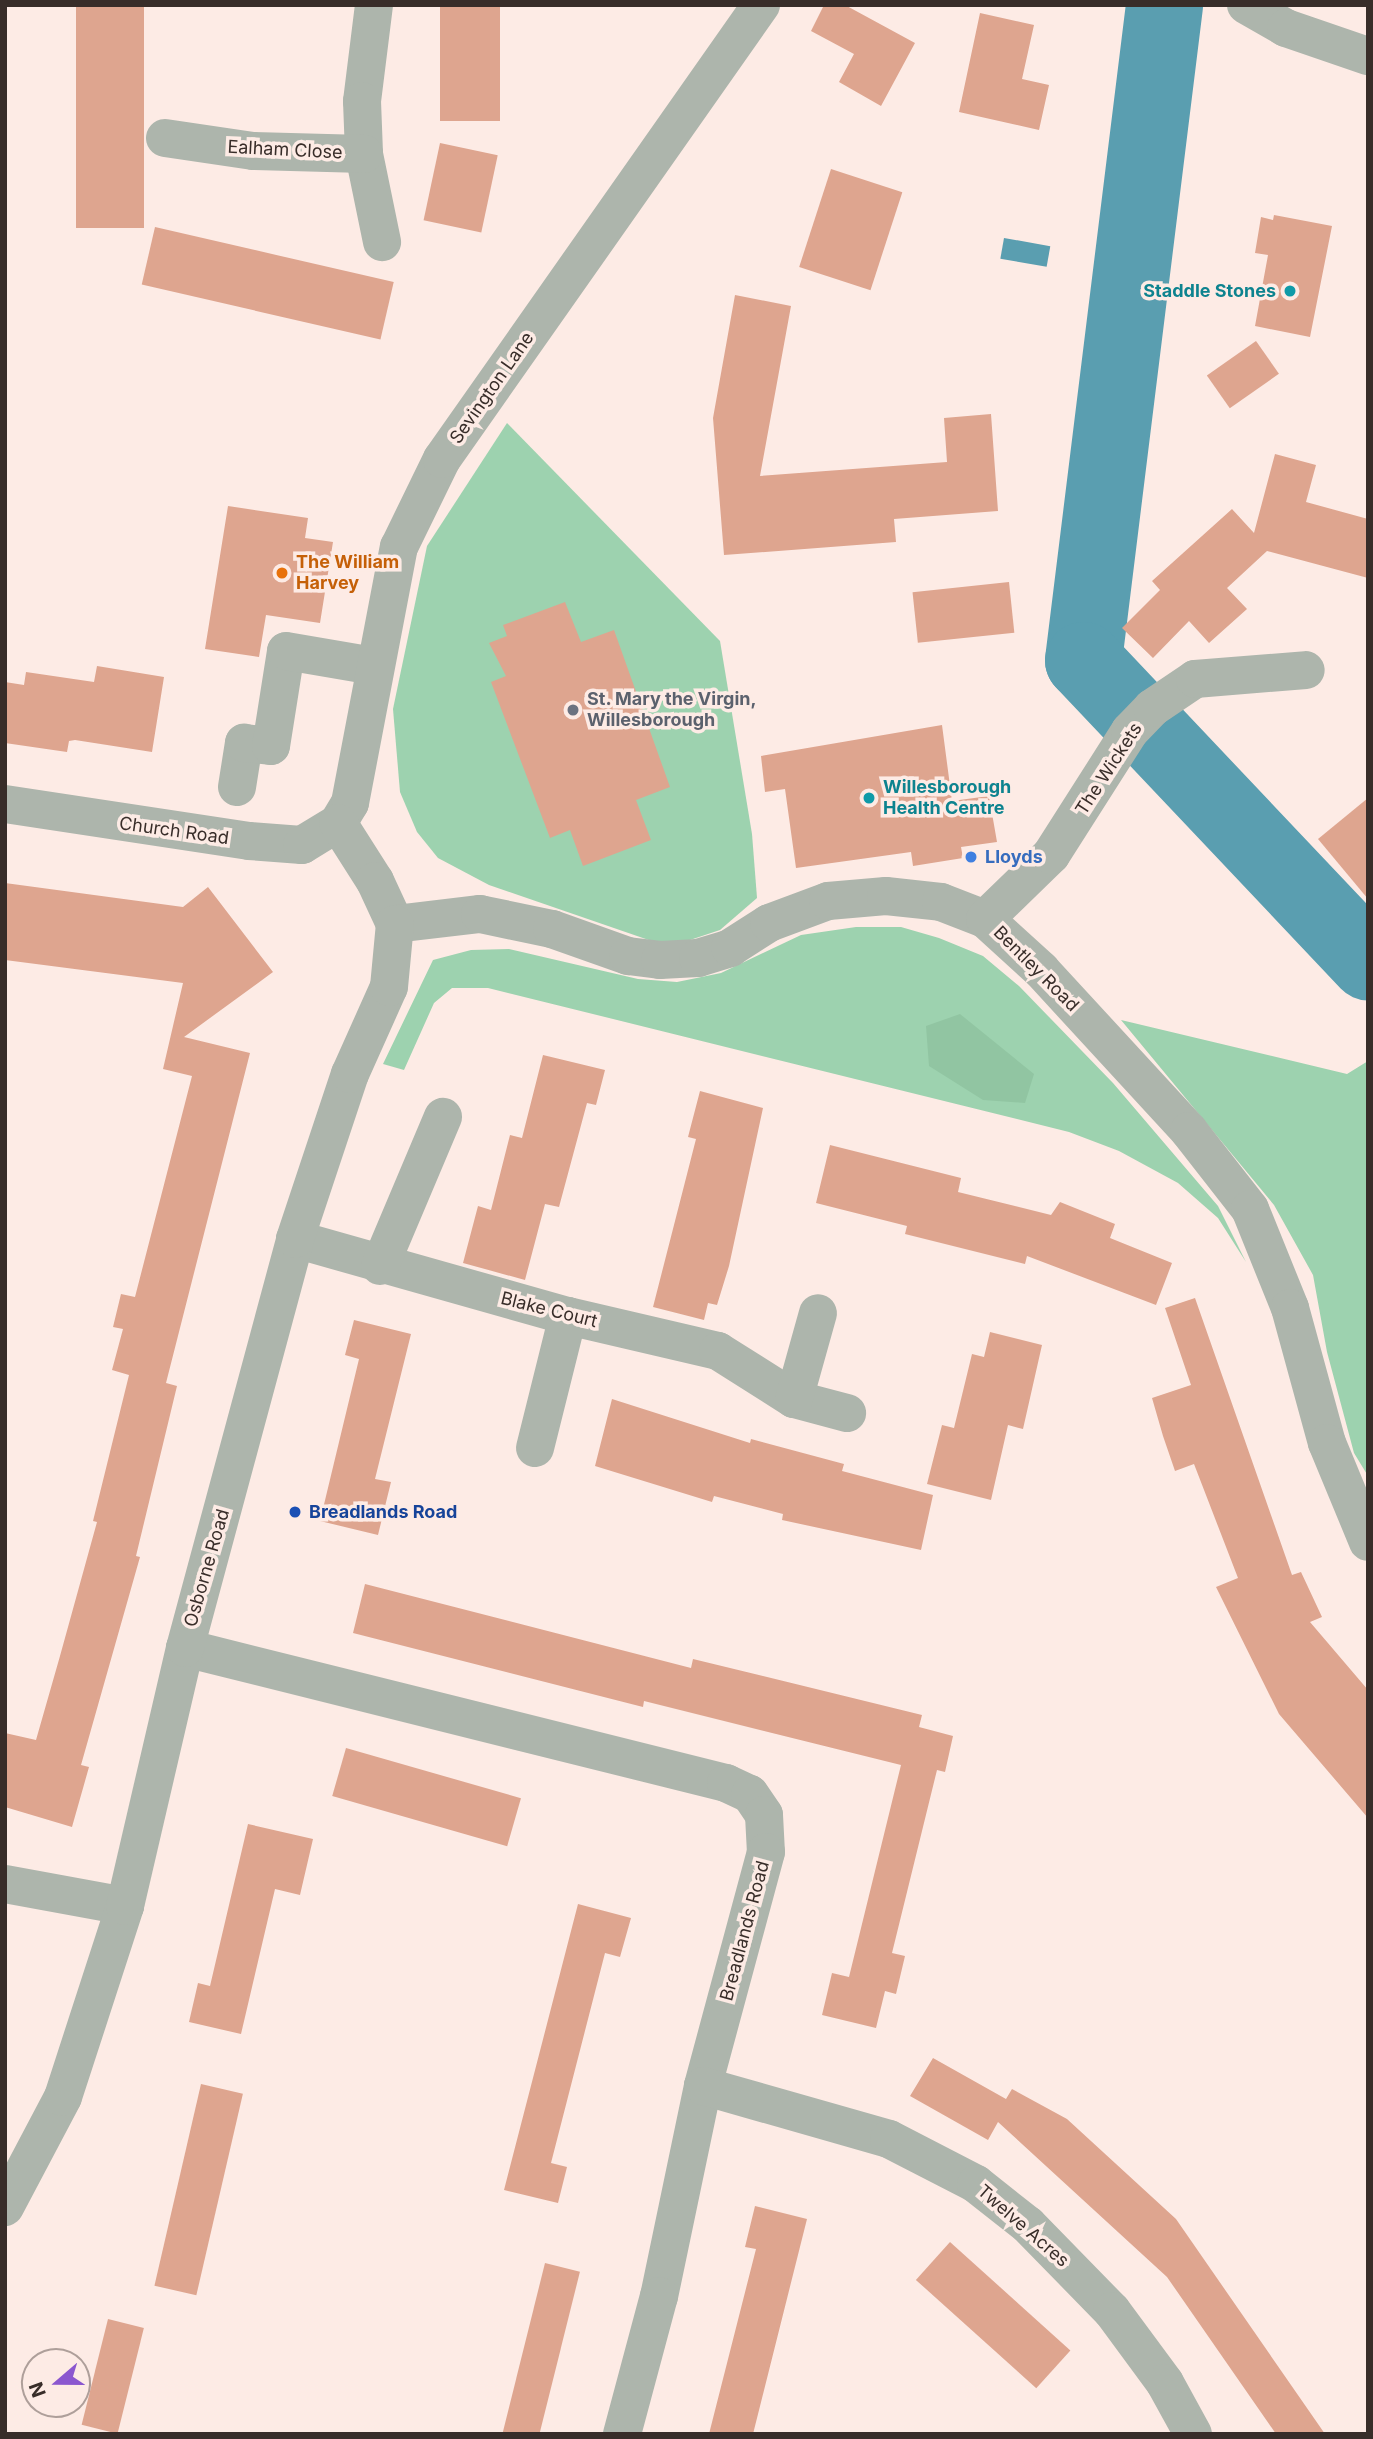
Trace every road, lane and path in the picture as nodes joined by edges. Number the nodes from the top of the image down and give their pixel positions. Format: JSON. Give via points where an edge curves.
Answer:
{"nodes":[{"id":1,"x":374,"y":5,"type":"edge"},
{"id":2,"x":1246,"y":5,"type":"edge"},
{"id":3,"x":744,"y":11,"type":"edge"},
{"id":4,"x":1368,"y":56,"type":"edge"},
{"id":5,"x":165,"y":138,"type":"dead end"},
{"id":6,"x":364,"y":154,"type":"junction"},
{"id":7,"x":382,"y":243,"type":"dead end"},
{"id":8,"x":374,"y":666,"type":"junction"},
{"id":9,"x":1306,"y":670,"type":"dead end"},
{"id":10,"x":237,"y":787,"type":"dead end"},
{"id":11,"x":5,"y":804,"type":"edge"},
{"id":12,"x":338,"y":823,"type":"junction"},
{"id":13,"x":985,"y":919,"type":"junction"},
{"id":14,"x":395,"y":924,"type":"junction"},
{"id":15,"x":443,"y":1117,"type":"dead end"},
{"id":16,"x":295,"y":1239,"type":"junction"},
{"id":17,"x":380,"y":1266,"type":"junction"},
{"id":18,"x":818,"y":1313,"type":"dead end"},
{"id":19,"x":568,"y":1316,"type":"junction"},
{"id":20,"x":794,"y":1399,"type":"junction"},
{"id":21,"x":847,"y":1412,"type":"dead end"},
{"id":22,"x":535,"y":1448,"type":"dead end"},
{"id":23,"x":1368,"y":1542,"type":"edge"},
{"id":24,"x":185,"y":1648,"type":"junction"},
{"id":25,"x":5,"y":1884,"type":"edge"},
{"id":26,"x":125,"y":1906,"type":"junction"},
{"id":27,"x":703,"y":2086,"type":"junction"},
{"id":28,"x":5,"y":2207,"type":"edge"},
{"id":29,"x":622,"y":2434,"type":"edge"},
{"id":30,"x":1193,"y":2434,"type":"edge"}],
"edges":[{"from":1,"to":6,"type":"street","name":"Ealham Close","via":[[363,79]]},
{"from":2,"to":4,"type":"street","via":[[1286,28]]},
{"from":3,"to":8,"type":"street","name":"Sevington Lane","via":[[442,459],[399,547]]},
{"from":5,"to":6,"type":"street","name":"Ealham Close","via":[[253,151]]},
{"from":6,"to":7,"type":"street","name":"Ealham Close"},
{"from":8,"to":10,"type":"street","via":[[286,651],[271,746],[244,743]]},
{"from":8,"to":12,"type":"street","name":"Sevington Lane","via":[[350,803]]},
{"from":9,"to":13,"type":"street","name":"The Wickets","via":[[1195,679],[1141,720],[1051,855]]},
{"from":11,"to":12,"type":"street","name":"Church Road","via":[[302,845]]},
{"from":12,"to":14,"type":"street","via":[[375,881]]},
{"from":13,"to":14,"type":"street","name":"Bentley Road","via":[[942,902],[886,897],[828,901],[769,923],[730,948],[698,958],[660,960],[628,956],[552,929],[480,914]]},
{"from":13,"to":23,"type":"street","name":"Bentley Road","via":[[1041,970],[1161,1101],[1250,1209],[1290,1308],[1326,1443]]},
{"from":14,"to":16,"type":"street","name":"Osborne Road","via":[[389,987],[350,1074]]},
{"from":15,"to":17,"type":"street"},
{"from":16,"to":17,"type":"street","name":"Blake Court"},
{"from":16,"to":24,"type":"street","name":"Osborne Road"},
{"from":17,"to":19,"type":"street","name":"Blake Court"},
{"from":18,"to":20,"type":"street"},
{"from":19,"to":20,"type":"street","name":"Blake Court","via":[[718,1351]]},
{"from":19,"to":22,"type":"street"},
{"from":20,"to":21,"type":"street","name":"Blake Court"},
{"from":24,"to":26,"type":"street","name":"Osborne Road"},
{"from":24,"to":27,"type":"street","name":"Breadlands Road","via":[[726,1783],[750,1794],[764,1815],[766,1852]]},
{"from":25,"to":26,"type":"street"},
{"from":26,"to":28,"type":"street","name":"Osborne Road","via":[[63,2097]]},
{"from":27,"to":29,"type":"street","name":"Breadlands Road","via":[[659,2296]]},
{"from":27,"to":30,"type":"street","name":"Twelve Acres","via":[[889,2139],[976,2184],[1028,2225],[1112,2311],[1165,2383]]}]}
